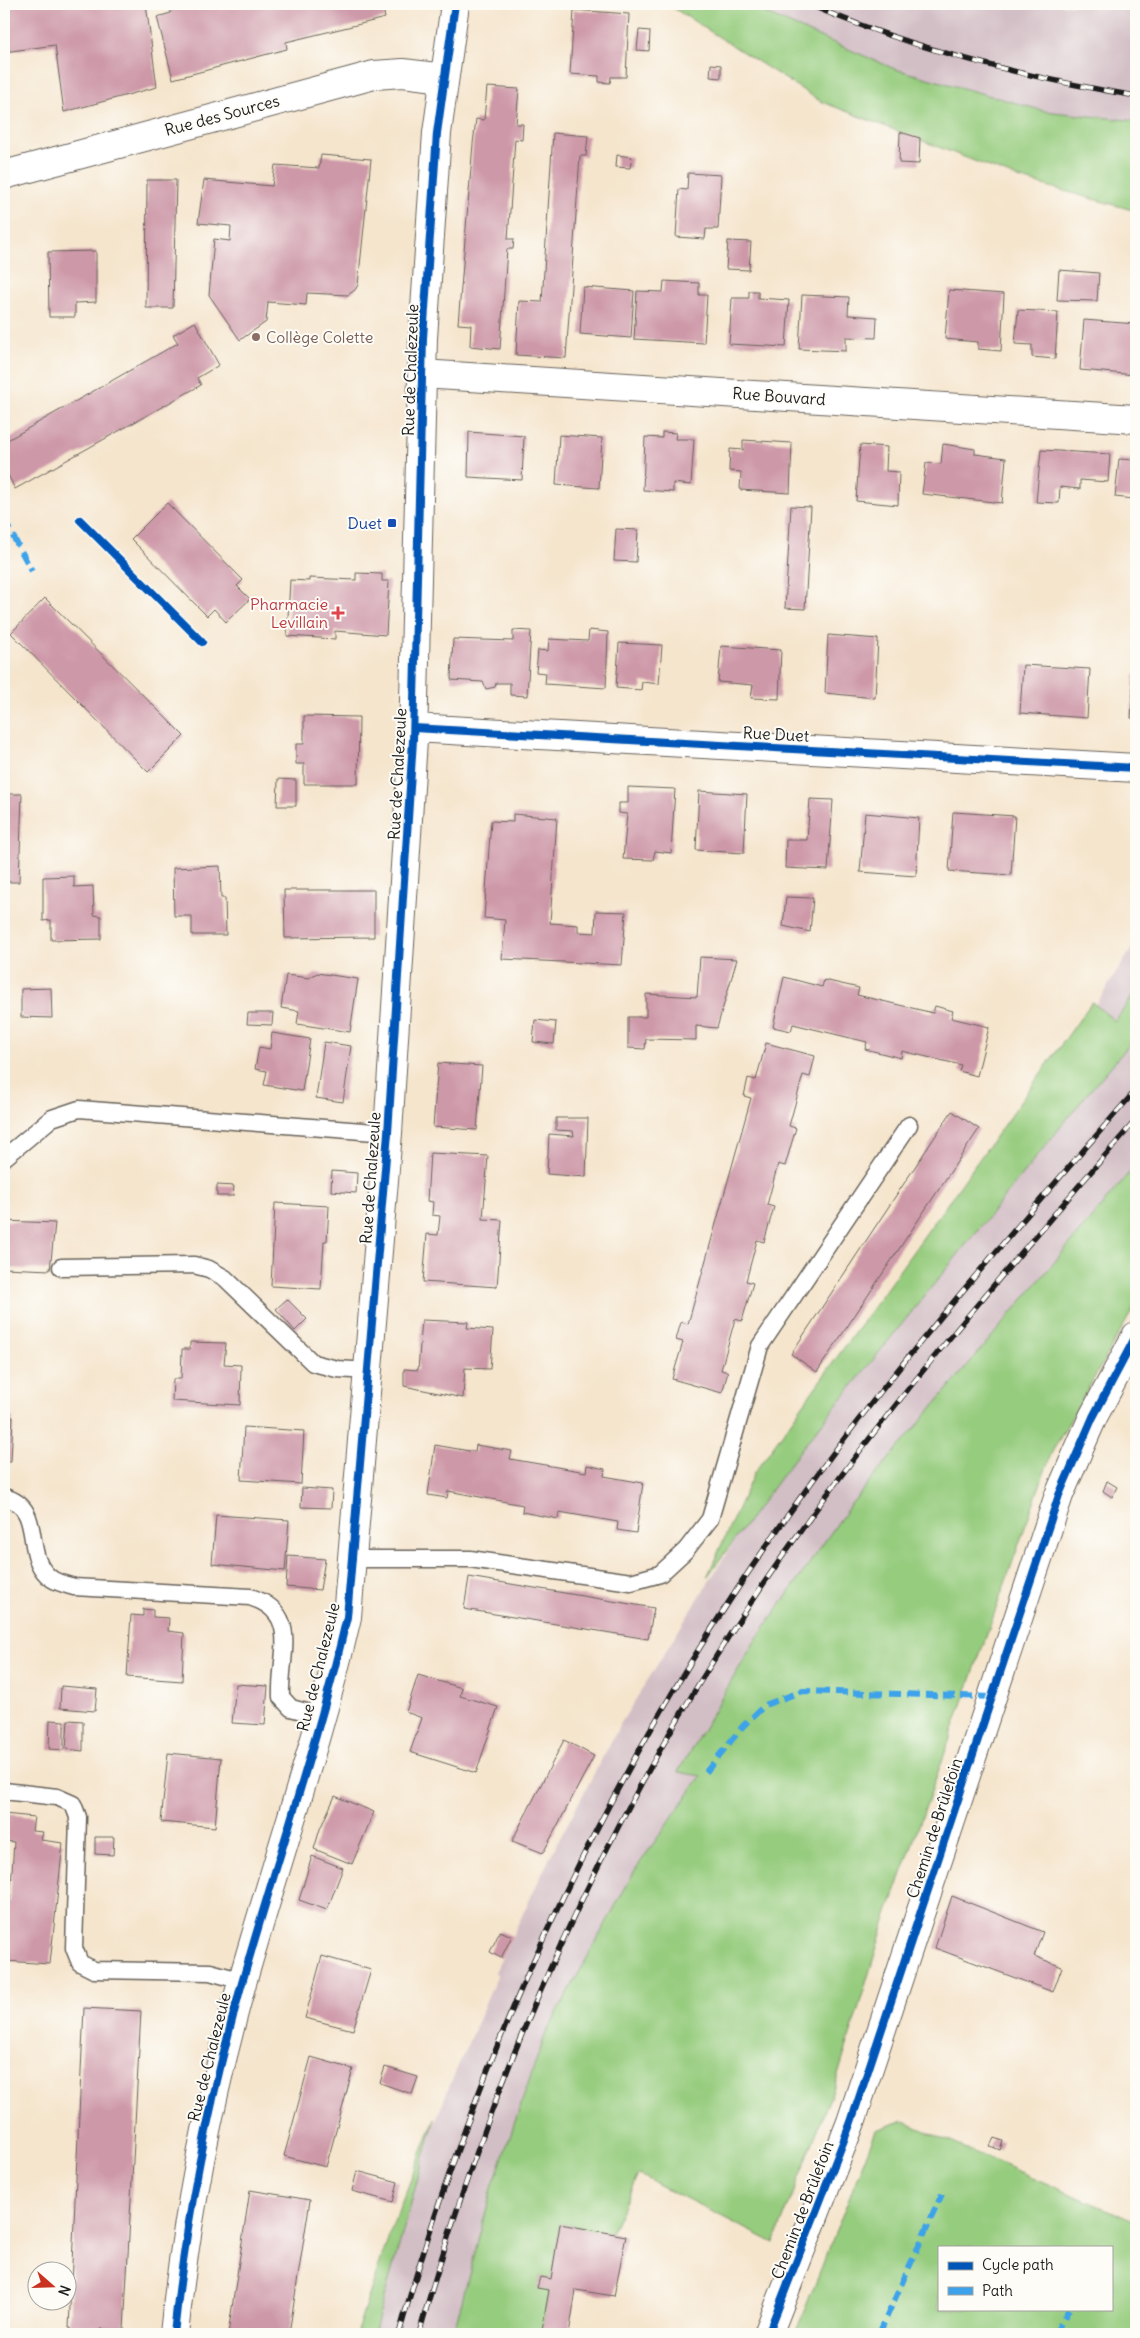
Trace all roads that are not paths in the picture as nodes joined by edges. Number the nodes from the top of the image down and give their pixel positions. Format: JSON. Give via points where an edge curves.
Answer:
{"nodes":[{"id":1,"x":456,"y":4,"type":"edge"},
{"id":2,"x":444,"y":78,"type":"junction"},
{"id":3,"x":4,"y":175,"type":"edge"},
{"id":4,"x":422,"y":374,"type":"junction"},
{"id":5,"x":1136,"y":419,"type":"edge"},
{"id":6,"x":414,"y":728,"type":"junction"},
{"id":7,"x":1136,"y":768,"type":"edge"},
{"id":8,"x":909,"y":1124,"type":"dead end"},
{"id":9,"x":388,"y":1133,"type":"junction"},
{"id":10,"x":4,"y":1158,"type":"edge"},
{"id":11,"x":61,"y":1267,"type":"dead end"},
{"id":12,"x":1136,"y":1336,"type":"edge"},
{"id":13,"x":368,"y":1371,"type":"junction"},
{"id":14,"x":4,"y":1497,"type":"edge"},
{"id":15,"x":352,"y":1559,"type":"junction"},
{"id":16,"x":321,"y":1716,"type":"junction"},
{"id":17,"x":4,"y":1791,"type":"edge"},
{"id":18,"x":243,"y":1982,"type":"junction"},
{"id":19,"x":174,"y":2334,"type":"edge"},
{"id":20,"x":768,"y":2334,"type":"edge"}],
"edges":[{"from":1,"to":2,"type":"street","name":"Rue de Chalezeule"},
{"from":2,"to":3,"type":"street","name":"Rue des Sources","via":[[403,73],[374,75]]},
{"from":2,"to":4,"type":"street","name":"Rue de Chalezeule","via":[[437,132]]},
{"from":4,"to":5,"type":"street","name":"Rue Bouvard"},
{"from":4,"to":6,"type":"street","name":"Rue de Chalezeule"},
{"from":6,"to":7,"type":"street","name":"Rue Duet"},
{"from":6,"to":9,"type":"street","name":"Rue de Chalezeule"},
{"from":8,"to":15,"type":"lane","via":[[760,1346],[710,1519],[686,1550],[660,1574],[631,1582],[470,1559]]},
{"from":9,"to":10,"type":"lane","via":[[79,1109],[52,1118]]},
{"from":9,"to":13,"type":"street","name":"Rue de Chalezeule"},
{"from":11,"to":13,"type":"lane","via":[[194,1265],[209,1269],[225,1278],[313,1363]]},
{"from":12,"to":20,"type":"street","name":"Chemin de Brûlefoin","via":[[1093,1417],[1059,1495],[851,2122]]},
{"from":13,"to":15,"type":"street","name":"Rue de Chalezeule"},
{"from":14,"to":16,"type":"lane","via":[[22,1508],[30,1518],[35,1558],[51,1579],[74,1587],[250,1598],[265,1602],[281,1618],[285,1635],[281,1697],[291,1708]]},
{"from":15,"to":16,"type":"street","name":"Rue de Chalezeule","via":[[348,1616]]},
{"from":16,"to":18,"type":"street","name":"Rue de Chalezeule"},
{"from":17,"to":18,"type":"lane","via":[[57,1797],[73,1804],[78,1816],[74,1948],[80,1963],[94,1970],[210,1972]]},
{"from":18,"to":19,"type":"street","name":"Rue de Chalezeule","via":[[204,2134],[180,2277]]}]}
